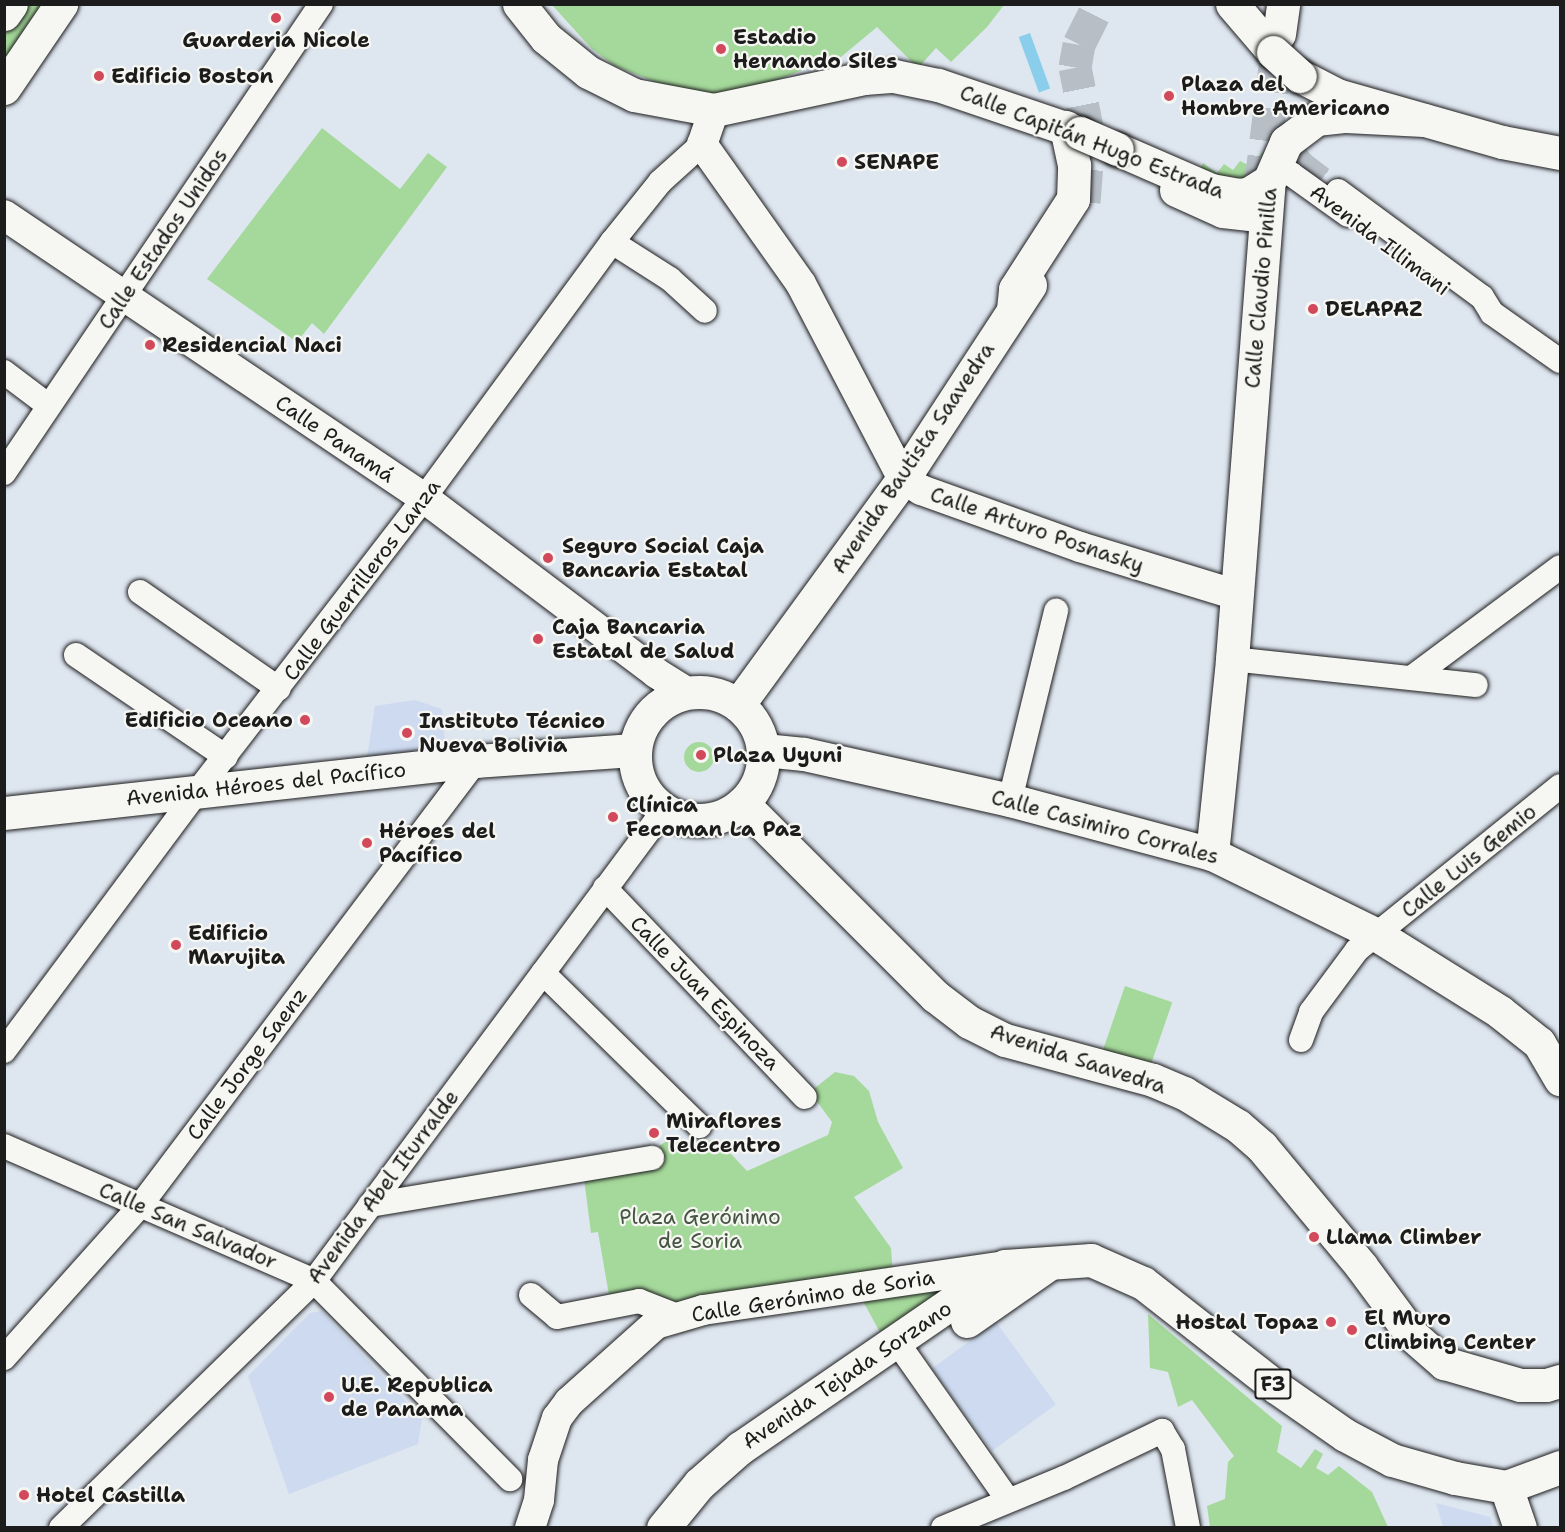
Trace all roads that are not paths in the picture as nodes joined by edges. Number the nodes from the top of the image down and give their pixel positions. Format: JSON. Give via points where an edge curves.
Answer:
{"nodes":[{"id":1,"x":11,"y":4,"type":"edge"},
{"id":2,"x":61,"y":4,"type":"edge"},
{"id":3,"x":321,"y":4,"type":"edge"},
{"id":4,"x":519,"y":4,"type":"edge"},
{"id":5,"x":1232,"y":4,"type":"edge"},
{"id":6,"x":4,"y":14,"type":"edge"},
{"id":7,"x":1276,"y":25,"type":"edge"},
{"id":8,"x":4,"y":88,"type":"edge"},
{"id":9,"x":714,"y":110,"type":"junction"},
{"id":10,"x":1424,"y":120,"type":"junction"},
{"id":11,"x":1073,"y":130,"type":"junction"},
{"id":12,"x":702,"y":144,"type":"junction"},
{"id":13,"x":1560,"y":153,"type":"edge"},
{"id":14,"x":1122,"y":159,"type":"junction"},
{"id":15,"x":1269,"y":181,"type":"junction"},
{"id":16,"x":1338,"y":191,"type":"tunnel mouth"},
{"id":17,"x":1082,"y":207,"type":"tunnel mouth"},
{"id":18,"x":4,"y":215,"type":"edge"},
{"id":19,"x":1265,"y":216,"type":"junction"},
{"id":20,"x":612,"y":242,"type":"junction"},
{"id":21,"x":124,"y":299,"type":"junction"},
{"id":22,"x":1013,"y":309,"type":"junction"},
{"id":23,"x":705,"y":311,"type":"dead end"},
{"id":24,"x":1492,"y":313,"type":"junction"},
{"id":25,"x":1560,"y":361,"type":"edge"},
{"id":26,"x":4,"y":372,"type":"edge"},
{"id":27,"x":49,"y":406,"type":"junction"},
{"id":28,"x":4,"y":473,"type":"edge"},
{"id":29,"x":903,"y":479,"type":"junction"},
{"id":30,"x":424,"y":498,"type":"junction"},
{"id":31,"x":1560,"y":567,"type":"edge"},
{"id":32,"x":140,"y":592,"type":"dead end"},
{"id":33,"x":1237,"y":595,"type":"junction"},
{"id":34,"x":1056,"y":611,"type":"dead end"},
{"id":35,"x":76,"y":655,"type":"dead end"},
{"id":36,"x":1232,"y":659,"type":"junction"},
{"id":37,"x":1414,"y":676,"type":"junction"},
{"id":38,"x":1476,"y":685,"type":"dead end"},
{"id":39,"x":279,"y":689,"type":"junction"},
{"id":40,"x":687,"y":692,"type":"junction"},
{"id":41,"x":738,"y":705,"type":"junction"},
{"id":42,"x":635,"y":750,"type":"junction"},
{"id":43,"x":764,"y":750,"type":"junction"},
{"id":44,"x":226,"y":758,"type":"junction"},
{"id":45,"x":476,"y":761,"type":"junction"},
{"id":46,"x":1560,"y":786,"type":"edge"},
{"id":47,"x":197,"y":792,"type":"junction"},
{"id":48,"x":1010,"y":800,"type":"junction"},
{"id":49,"x":743,"y":804,"type":"junction"},
{"id":50,"x":664,"y":810,"type":"junction"},
{"id":51,"x":4,"y":813,"type":"edge"},
{"id":52,"x":1212,"y":854,"type":"junction"},
{"id":53,"x":605,"y":888,"type":"junction"},
{"id":54,"x":1377,"y":935,"type":"junction"},
{"id":55,"x":543,"y":973,"type":"junction"},
{"id":56,"x":4,"y":1051,"type":"edge"},
{"id":57,"x":1560,"y":1079,"type":"edge"},
{"id":58,"x":805,"y":1097,"type":"dead end"},
{"id":59,"x":699,"y":1126,"type":"dead end"},
{"id":60,"x":4,"y":1146,"type":"edge"},
{"id":61,"x":652,"y":1158,"type":"dead end"},
{"id":62,"x":370,"y":1205,"type":"junction"},
{"id":63,"x":140,"y":1206,"type":"junction"},
{"id":64,"x":1054,"y":1260,"type":"junction"},
{"id":65,"x":314,"y":1281,"type":"junction"},
{"id":66,"x":975,"y":1283,"type":"junction"},
{"id":67,"x":531,"y":1295,"type":"dead end"},
{"id":68,"x":680,"y":1317,"type":"junction"},
{"id":69,"x":904,"y":1351,"type":"junction"},
{"id":70,"x":4,"y":1358,"type":"edge"},
{"id":71,"x":1560,"y":1381,"type":"edge"},
{"id":72,"x":1560,"y":1467,"type":"edge"},
{"id":73,"x":510,"y":1479,"type":"dead end"},
{"id":74,"x":1506,"y":1486,"type":"junction"},
{"id":75,"x":1008,"y":1500,"type":"junction"},
{"id":76,"x":61,"y":1527,"type":"edge"},
{"id":77,"x":530,"y":1527,"type":"edge"},
{"id":78,"x":663,"y":1527,"type":"edge"},
{"id":79,"x":692,"y":1527,"type":"edge"},
{"id":80,"x":943,"y":1527,"type":"edge"},
{"id":81,"x":1188,"y":1527,"type":"edge"},
{"id":82,"x":1520,"y":1527,"type":"edge"}],
"edges":[{"from":1,"to":6,"type":"main road"},
{"from":2,"to":8,"type":"main road"},
{"from":3,"to":21,"type":"street","name":"Calle Estados Unidos"},
{"from":4,"to":9,"type":"main road","name":"Calle Capitán Hugo Estrada","via":[[546,38],[588,72],[634,95]]},
{"from":5,"to":7,"type":"main road"},
{"from":7,"to":10,"type":"main road","bridge":true,"via":[[1300,76],[1337,95]]},
{"from":9,"to":11,"type":"main road","name":"Calle Capitán Hugo Estrada","via":[[864,78],[894,76],[938,85]]},
{"from":9,"to":12,"type":"street","name":"Calle Guerrilleros Lanza"},
{"from":10,"to":13,"type":"main road"},
{"from":10,"to":15,"type":"main road","name":"Calle Claudio Pinilla","via":[[1346,116],[1316,119],[1286,142]]},
{"from":11,"to":14,"type":"main road","name":"Calle Capitán Hugo Estrada","bridge":true},
{"from":11,"to":22,"type":"main road","via":[[1073,199],[1015,289]]},
{"from":12,"to":20,"type":"street","name":"Calle Guerrilleros Lanza","via":[[660,182]]},
{"from":12,"to":29,"type":"street","name":"Calle Arturo Posnasky","via":[[801,284]]},
{"from":14,"to":15,"type":"main road","name":"Calle Capitán Hugo Estrada","via":[[1226,195],[1248,194]]},
{"from":14,"to":19,"type":"main road","via":[[1223,210]]},
{"from":15,"to":19,"type":"main road","name":"Calle Claudio Pinilla"},
{"from":15,"to":24,"type":"street","name":"Avenida Illimani","via":[[1280,172],[1292,174],[1472,309]]},
{"from":16,"to":24,"type":"street","name":"Avenida Illimani","via":[[1482,297]]},
{"from":17,"to":22,"type":"main road","name":"Avenida Bautista Saavedra"},
{"from":18,"to":21,"type":"street","name":"Calle Panamá"},
{"from":19,"to":33,"type":"main road","name":"Calle Claudio Pinilla","via":[[1237,535]]},
{"from":20,"to":23,"type":"street","via":[[670,279]]},
{"from":20,"to":30,"type":"street","name":"Calle Guerrilleros Lanza"},
{"from":21,"to":27,"type":"street","name":"Calle Estados Unidos"},
{"from":21,"to":30,"type":"street","name":"Calle Panamá"},
{"from":22,"to":29,"type":"main road","name":"Avenida Bautista Saavedra"},
{"from":24,"to":25,"type":"street","name":"Avenida Illimani"},
{"from":26,"to":27,"type":"street"},
{"from":27,"to":28,"type":"street","name":"Calle Estados Unidos"},
{"from":29,"to":33,"type":"street","name":"Calle Arturo Posnasky","via":[[921,490],[1080,547]]},
{"from":29,"to":41,"type":"main road","name":"Avenida Bautista Saavedra"},
{"from":30,"to":39,"type":"street","name":"Calle Guerrilleros Lanza"},
{"from":30,"to":40,"type":"street","name":"Calle Panamá","via":[[656,673]]},
{"from":31,"to":37,"type":"street"},
{"from":32,"to":39,"type":"street"},
{"from":33,"to":36,"type":"main road","name":"Calle Claudio Pinilla"},
{"from":34,"to":48,"type":"street"},
{"from":35,"to":44,"type":"street"},
{"from":36,"to":37,"type":"street"},
{"from":36,"to":52,"type":"main road","name":"Calle Claudio Pinilla"},
{"from":37,"to":38,"type":"street"},
{"from":39,"to":44,"type":"street","name":"Calle Guerrilleros Lanza"},
{"from":40,"to":41,"type":"main road","via":[[710,692]]},
{"from":40,"to":42,"type":"main road","via":[[654,710],[640,729]]},
{"from":41,"to":43,"type":"main road","via":[[757,726]]},
{"from":42,"to":45,"type":"main road","name":"Avenida Héroes del Pacífico"},
{"from":42,"to":50,"type":"main road","via":[[640,783]]},
{"from":43,"to":48,"type":"main road","name":"Calle Casimiro Corrales","via":[[804,754]]},
{"from":43,"to":49,"type":"main road","via":[[760,780]]},
{"from":44,"to":47,"type":"street","name":"Calle Guerrilleros Lanza"},
{"from":45,"to":47,"type":"main road","name":"Avenida Héroes del Pacífico"},
{"from":45,"to":63,"type":"street","name":"Calle Jorge Saenz"},
{"from":46,"to":54,"type":"street","name":"Calle Luis Gemio"},
{"from":47,"to":51,"type":"main road","name":"Avenida Héroes del Pacífico"},
{"from":47,"to":56,"type":"street","name":"Calle Guerrilleros Lanza"},
{"from":48,"to":52,"type":"main road","name":"Calle Casimiro Corrales"},
{"from":49,"to":50,"type":"main road","via":[[706,820],[686,819]]},
{"from":49,"to":71,"type":"main road","name":"Avenida Saavedra","via":[[909,971],[969,1022],[1005,1040],[1153,1080],[1184,1093],[1238,1126],[1277,1166],[1412,1335],[1444,1363],[1520,1385]]},
{"from":50,"to":53,"type":"street","name":"Avenida Abel Iturralde"},
{"from":52,"to":54,"type":"main road","name":"Calle Casimiro Corrales"},
{"from":53,"to":55,"type":"street","name":"Avenida Abel Iturralde"},
{"from":53,"to":58,"type":"street","name":"Calle Juan Espinoza"},
{"from":54,"to":57,"type":"main road","name":"Calle Casimiro Corrales","via":[[1525,1031],[1539,1043]]},
{"from":55,"to":59,"type":"street"},
{"from":55,"to":62,"type":"street","name":"Avenida Abel Iturralde"},
{"from":60,"to":63,"type":"street","name":"Calle San Salvador"},
{"from":61,"to":62,"type":"street"},
{"from":62,"to":65,"type":"street","name":"Avenida Abel Iturralde"},
{"from":63,"to":65,"type":"street","name":"Calle San Salvador"},
{"from":63,"to":70,"type":"street","name":"Calle Jorge Saenz"},
{"from":64,"to":66,"type":"main road","name":"Avenida Tejada Sorzano","number":"F3"},
{"from":64,"to":66,"type":"main road","name":"Avenida Tejada Sorzano","number":"F3"},
{"from":64,"to":74,"type":"main road","name":"Avenida Tejada Sorzano","number":"F3","via":[[1091,1260],[1143,1283],[1276,1387],[1345,1434],[1392,1460],[1455,1478]]},
{"from":65,"to":73,"type":"street","name":"Calle San Salvador"},
{"from":65,"to":76,"type":"street","name":"Avenida Abel Iturralde"},
{"from":66,"to":68,"type":"street","name":"Calle Gerónimo de Soria","via":[[703,1310]]},
{"from":66,"to":69,"type":"main road","name":"Avenida Tejada Sorzano","number":"F3"},
{"from":67,"to":68,"type":"street","via":[[557,1317],[639,1301]]},
{"from":68,"to":77,"type":"street","name":"Calle Gerónimo de Soria","via":[[656,1324],[577,1394],[557,1418],[545,1450],[539,1500]]},
{"from":69,"to":75,"type":"street"},
{"from":69,"to":78,"type":"main road","name":"Avenida Tejada Sorzano","number":"F3","via":[[740,1448],[699,1484]]},
{"from":69,"to":79,"type":"main road","name":"Avenida Tejada Sorzano","number":"F3","via":[[740,1476]]},
{"from":72,"to":74,"type":"main road","name":"Avenida Tejada Sorzano"},
{"from":74,"to":82,"type":"main road"},
{"from":75,"to":80,"type":"street"},
{"from":75,"to":81,"type":"street","via":[[1162,1431],[1173,1449]]}]}
